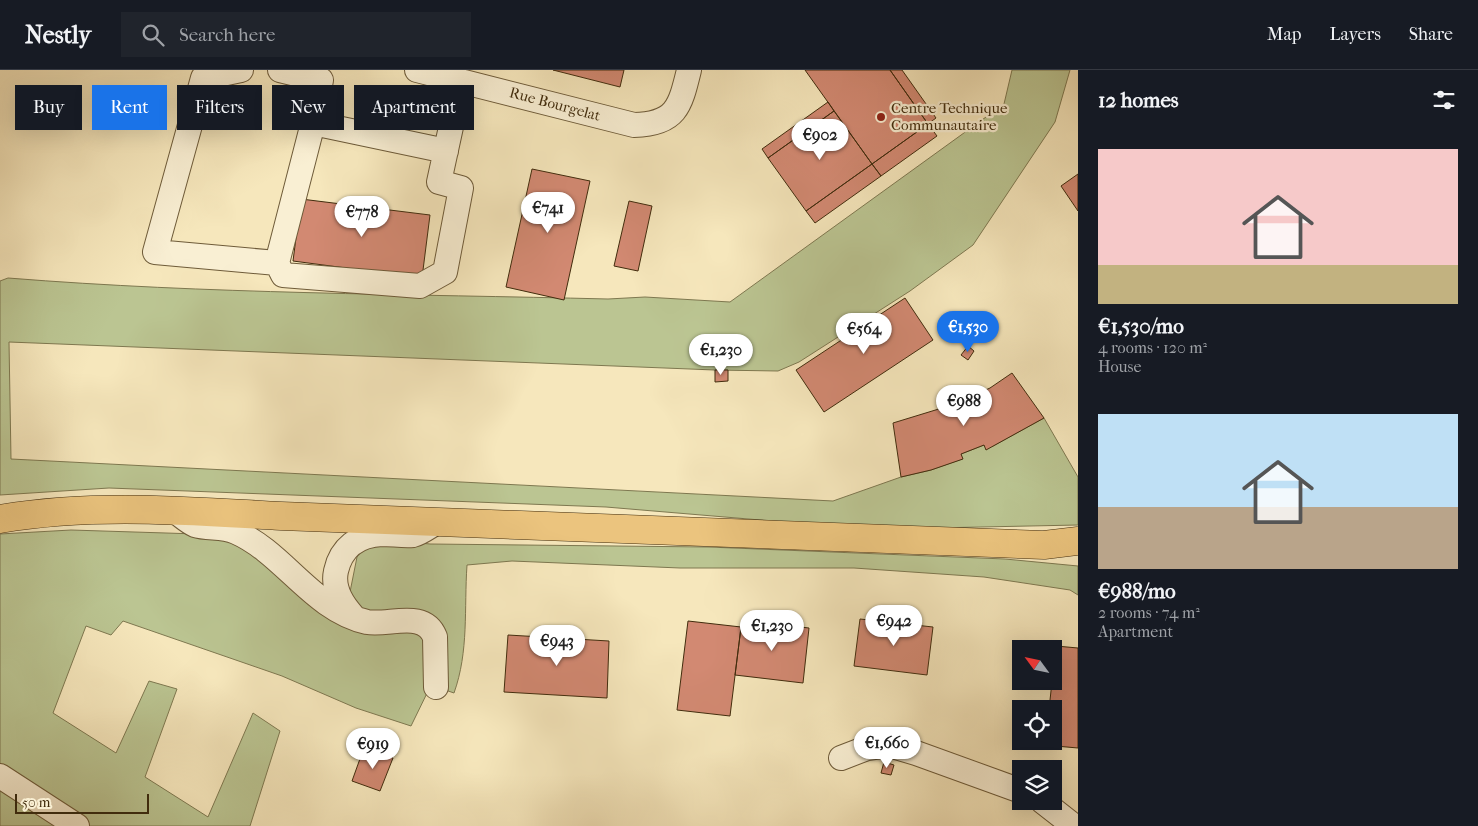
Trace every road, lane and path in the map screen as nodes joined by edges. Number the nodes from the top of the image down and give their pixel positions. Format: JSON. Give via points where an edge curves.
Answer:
{"nodes":[{"id":1,"x":241,"y":70,"type":"edge"},
{"id":2,"x":280,"y":70,"type":"edge"},
{"id":3,"x":417,"y":70,"type":"edge"},
{"id":4,"x":689,"y":70,"type":"edge"},
{"id":5,"x":461,"y":81,"type":"junction"},
{"id":6,"x":320,"y":85,"type":"edge"},
{"id":7,"x":344,"y":129,"type":"edge"},
{"id":8,"x":311,"y":130,"type":"edge"},
{"id":9,"x":446,"y":151,"type":"junction"},
{"id":10,"x":277,"y":263,"type":"junction"},
{"id":11,"x":172,"y":510,"type":"junction"},
{"id":12,"x":0,"y":519,"type":"edge"},
{"id":13,"x":437,"y":522,"type":"junction"},
{"id":14,"x":1078,"y":541,"type":"edge"},
{"id":15,"x":1044,"y":545,"type":"junction"},
{"id":16,"x":1078,"y":554,"type":"edge"},
{"id":17,"x":354,"y":617,"type":"junction"},
{"id":18,"x":436,"y":687,"type":"dead end"},
{"id":19,"x":841,"y":758,"type":"dead end"},
{"id":20,"x":0,"y":776,"type":"edge"},
{"id":21,"x":1012,"y":788,"type":"edge"},
{"id":22,"x":1054,"y":810,"type":"edge"},
{"id":23,"x":78,"y":826,"type":"edge"},
{"id":24,"x":1074,"y":826,"type":"edge"}],
"edges":[{"from":1,"to":10,"type":"street","via":[[203,78],[155,252]]},
{"from":2,"to":6,"type":"street","via":[[321,80]]},
{"from":3,"to":5,"type":"street","name":"Rue Bourgelat"},
{"from":4,"to":5,"type":"street","name":"Rue Bourgelat","via":[[681,103],[664,121],[634,125]]},
{"from":5,"to":9,"type":"street"},
{"from":7,"to":9,"type":"street"},
{"from":8,"to":10,"type":"street"},
{"from":9,"to":10,"type":"street","via":[[439,182],[460,188],[445,272],[420,286],[283,275]]},
{"from":11,"to":12,"type":"main road","via":[[67,511]]},
{"from":11,"to":13,"type":"main road"},
{"from":11,"to":17,"type":"street","via":[[195,524],[235,532],[255,543],[319,597]]},
{"from":13,"to":15,"type":"main road"},
{"from":13,"to":17,"type":"street","via":[[414,535],[380,534],[348,546],[338,559],[334,580],[342,604]]},
{"from":14,"to":15,"type":"main road"},
{"from":15,"to":16,"type":"main road"},
{"from":17,"to":18,"type":"street","via":[[367,622],[412,620],[424,623],[432,630],[436,645]]},
{"from":19,"to":21,"type":"street","via":[[867,748],[890,745]]},
{"from":20,"to":23,"type":"street"},
{"from":22,"to":24,"type":"street"}]}
